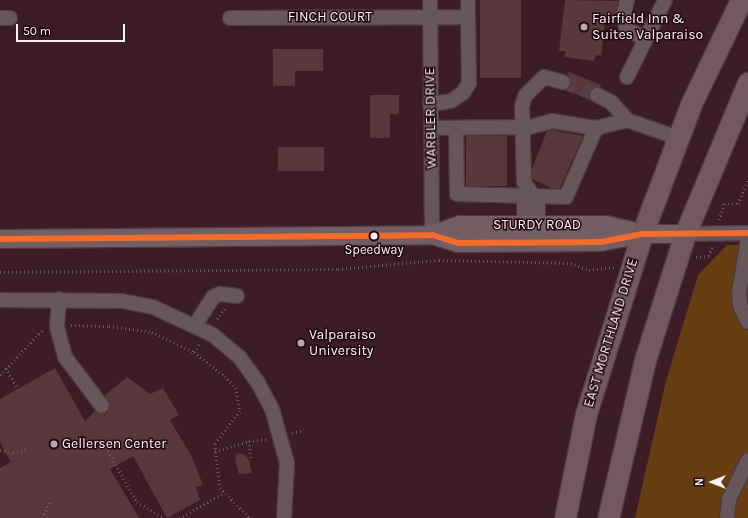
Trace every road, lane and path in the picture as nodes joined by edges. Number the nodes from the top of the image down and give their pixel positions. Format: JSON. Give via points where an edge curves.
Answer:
{"nodes":[{"id":1,"x":430,"y":0,"type":"edge"},
{"id":2,"x":468,"y":0,"type":"edge"},
{"id":3,"x":627,"y":0,"type":"edge"},
{"id":4,"x":664,"y":0,"type":"edge"},
{"id":5,"x":741,"y":0,"type":"edge"},
{"id":6,"x":430,"y":17,"type":"junction"},
{"id":7,"x":468,"y":17,"type":"junction"},
{"id":8,"x":230,"y":18,"type":"dead end"},
{"id":9,"x":645,"y":39,"type":"junction"},
{"id":10,"x":627,"y":76,"type":"dead end"},
{"id":11,"x":562,"y":82,"type":"tunnel mouth"},
{"id":12,"x":748,"y":84,"type":"edge"},
{"id":13,"x":597,"y":95,"type":"tunnel mouth"},
{"id":14,"x":430,"y":104,"type":"junction"},
{"id":15,"x":627,"y":120,"type":"junction"},
{"id":16,"x":523,"y":127,"type":"junction"},
{"id":17,"x":431,"y":128,"type":"junction"},
{"id":18,"x":456,"y":128,"type":"junction"},
{"id":19,"x":596,"y":128,"type":"junction"},
{"id":20,"x":678,"y":138,"type":"junction"},
{"id":21,"x":748,"y":179,"type":"edge"},
{"id":22,"x":531,"y":195,"type":"junction"},
{"id":23,"x":724,"y":204,"type":"dead end"},
{"id":24,"x":531,"y":224,"type":"junction"},
{"id":25,"x":748,"y":233,"type":"edge"},
{"id":26,"x":642,"y":234,"type":"junction"},
{"id":27,"x":685,"y":234,"type":"junction"},
{"id":28,"x":432,"y":235,"type":"junction"},
{"id":29,"x":0,"y":239,"type":"edge"},
{"id":30,"x":748,"y":239,"type":"edge"},
{"id":31,"x":589,"y":270,"type":"dead end"},
{"id":32,"x":0,"y":272,"type":"edge"},
{"id":33,"x":236,"y":296,"type":"dead end"},
{"id":34,"x":60,"y":299,"type":"junction"},
{"id":35,"x":0,"y":300,"type":"edge"},
{"id":36,"x":748,"y":322,"type":"edge"},
{"id":37,"x":70,"y":325,"type":"dead end"},
{"id":38,"x":195,"y":325,"type":"junction"},
{"id":39,"x":44,"y":329,"type":"dead end"},
{"id":40,"x":6,"y":368,"type":"junction"},
{"id":41,"x":0,"y":375,"type":"edge"},
{"id":42,"x":18,"y":389,"type":"dead end"},
{"id":43,"x":102,"y":406,"type":"dead end"},
{"id":44,"x":106,"y":447,"type":"dead end"},
{"id":45,"x":25,"y":449,"type":"dead end"},
{"id":46,"x":0,"y":450,"type":"edge"},
{"id":47,"x":215,"y":451,"type":"junction"},
{"id":48,"x":250,"y":458,"type":"dead end"},
{"id":49,"x":748,"y":460,"type":"edge"},
{"id":50,"x":224,"y":493,"type":"junction"},
{"id":51,"x":50,"y":501,"type":"dead end"},
{"id":52,"x":42,"y":518,"type":"edge"},
{"id":53,"x":164,"y":518,"type":"edge"},
{"id":54,"x":179,"y":518,"type":"edge"},
{"id":55,"x":250,"y":518,"type":"edge"},
{"id":56,"x":284,"y":518,"type":"edge"},
{"id":57,"x":565,"y":518,"type":"edge"},
{"id":58,"x":608,"y":518,"type":"edge"},
{"id":59,"x":727,"y":518,"type":"edge"}],
"edges":[{"from":1,"to":6,"type":"street","name":"WARBLER DRIVE"},
{"from":2,"to":7,"type":"street"},
{"from":3,"to":9,"type":"street","via":[[624,14],[626,28]]},
{"from":4,"to":9,"type":"street"},
{"from":5,"to":20,"type":"highway","name":"EAST MORTHLAND DRIVE"},
{"from":6,"to":7,"type":"street","name":"FINCH COURT"},
{"from":6,"to":8,"type":"street","name":"FINCH COURT"},
{"from":6,"to":14,"type":"street","name":"WARBLER DRIVE"},
{"from":7,"to":14,"type":"street","via":[[469,83],[463,93],[451,101]]},
{"from":9,"to":10,"type":"street"},
{"from":11,"to":16,"type":"street","via":[[544,77],[530,88],[522,106]]},
{"from":12,"to":27,"type":"highway"},
{"from":13,"to":15,"type":"street","via":[[611,102]]},
{"from":14,"to":17,"type":"street","name":"WARBLER DRIVE"},
{"from":15,"to":19,"type":"street"},
{"from":15,"to":20,"type":"street"},
{"from":16,"to":18,"type":"street"},
{"from":16,"to":19,"type":"street","via":[[552,121]]},
{"from":16,"to":22,"type":"street","via":[[524,182]]},
{"from":17,"to":18,"type":"street"},
{"from":17,"to":28,"type":"street","name":"WARBLER DRIVE"},
{"from":18,"to":22,"type":"street","via":[[457,194]]},
{"from":19,"to":22,"type":"street","via":[[566,197]]},
{"from":20,"to":26,"type":"highway","name":"EAST MORTHLAND DRIVE"},
{"from":21,"to":23,"type":"path","via":[[738,204]]},
{"from":22,"to":24,"type":"street","via":[[538,203]]},
{"from":24,"to":26,"type":"main road","name":"STURDY ROAD","via":[[606,225]]},
{"from":24,"to":28,"type":"main road","name":"STURDY ROAD","via":[[460,225]]},
{"from":25,"to":27,"type":"street","name":"STURDY ROAD"},
{"from":26,"to":27,"type":"main road","name":"STURDY ROAD"},
{"from":26,"to":28,"type":"main road","name":"STURDY ROAD","via":[[600,242],[458,243]]},
{"from":26,"to":57,"type":"highway","name":"EAST MORTHLAND DRIVE","via":[[586,414]]},
{"from":27,"to":58,"type":"highway","via":[[645,360]]},
{"from":28,"to":29,"type":"main road","name":"STURDY ROAD"},
{"from":30,"to":36,"type":"street","via":[[739,293],[740,305]]},
{"from":31,"to":32,"type":"path","via":[[571,263],[439,260],[338,269]]},
{"from":33,"to":38,"type":"street","via":[[220,294],[213,297]]},
{"from":34,"to":35,"type":"street"},
{"from":34,"to":38,"type":"street","via":[[122,301],[153,307]]},
{"from":34,"to":43,"type":"street","via":[[57,327],[64,357]]},
{"from":37,"to":47,"type":"path","via":[[109,326],[152,332],[194,352],[225,376],[236,388],[240,411],[215,444]]},
{"from":38,"to":56,"type":"street","via":[[213,335],[240,358],[257,381],[272,409],[287,463]]},
{"from":39,"to":40,"type":"path"},
{"from":40,"to":41,"type":"path"},
{"from":40,"to":42,"type":"path"},
{"from":44,"to":53,"type":"path","via":[[137,502]]},
{"from":45,"to":46,"type":"path","via":[[13,453]]},
{"from":47,"to":48,"type":"path","via":[[249,441]]},
{"from":47,"to":50,"type":"path","via":[[220,488]]},
{"from":49,"to":59,"type":"street","via":[[731,494]]},
{"from":50,"to":54,"type":"path"},
{"from":50,"to":55,"type":"path","via":[[245,509]]},
{"from":51,"to":52,"type":"path"}]}
